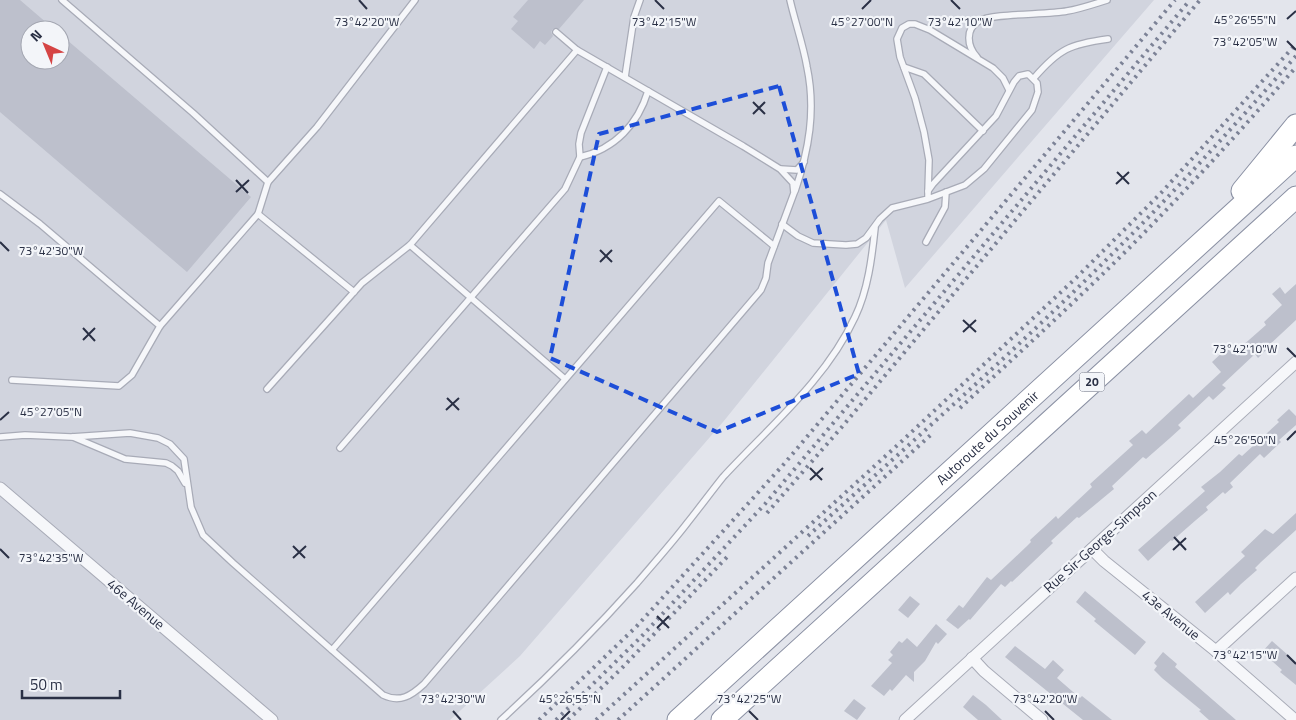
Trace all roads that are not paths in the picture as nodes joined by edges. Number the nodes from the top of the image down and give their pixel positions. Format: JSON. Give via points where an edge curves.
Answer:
{"nodes":[{"id":1,"x":62,"y":0,"type":"edge"},
{"id":2,"x":414,"y":0,"type":"edge"},
{"id":3,"x":640,"y":0,"type":"edge"},
{"id":4,"x":790,"y":0,"type":"edge"},
{"id":5,"x":1107,"y":0,"type":"edge"},
{"id":6,"x":556,"y":32,"type":"dead end"},
{"id":7,"x":1108,"y":38,"type":"dead end"},
{"id":8,"x":577,"y":50,"type":"junction"},
{"id":9,"x":982,"y":62,"type":"junction"},
{"id":10,"x":607,"y":67,"type":"junction"},
{"id":11,"x":904,"y":67,"type":"junction"},
{"id":12,"x":625,"y":77,"type":"junction"},
{"id":13,"x":1034,"y":78,"type":"junction"},
{"id":14,"x":1009,"y":90,"type":"junction"},
{"id":15,"x":648,"y":91,"type":"junction"},
{"id":16,"x":1296,"y":125,"type":"edge"},
{"id":17,"x":983,"y":131,"type":"junction"},
{"id":18,"x":1296,"y":156,"type":"edge"},
{"id":19,"x":580,"y":157,"type":"junction"},
{"id":20,"x":805,"y":161,"type":"junction"},
{"id":21,"x":780,"y":169,"type":"junction"},
{"id":22,"x":268,"y":182,"type":"junction"},
{"id":23,"x":928,"y":192,"type":"junction"},
{"id":24,"x":946,"y":192,"type":"junction"},
{"id":25,"x":794,"y":193,"type":"junction"},
{"id":26,"x":0,"y":194,"type":"edge"},
{"id":27,"x":1296,"y":197,"type":"edge"},
{"id":28,"x":928,"y":199,"type":"junction"},
{"id":29,"x":258,"y":214,"type":"junction"},
{"id":30,"x":782,"y":224,"type":"junction"},
{"id":31,"x":875,"y":228,"type":"junction"},
{"id":32,"x":926,"y":242,"type":"dead end"},
{"id":33,"x":410,"y":245,"type":"junction"},
{"id":34,"x":774,"y":246,"type":"junction"},
{"id":35,"x":1194,"y":250,"type":"junction"},
{"id":36,"x":354,"y":292,"type":"junction"},
{"id":37,"x":472,"y":298,"type":"junction"},
{"id":38,"x":160,"y":326,"type":"junction"},
{"id":39,"x":1296,"y":362,"type":"edge"},
{"id":40,"x":12,"y":380,"type":"dead end"},
{"id":41,"x":565,"y":380,"type":"junction"},
{"id":42,"x":268,"y":389,"type":"dead end"},
{"id":43,"x":0,"y":437,"type":"edge"},
{"id":44,"x":71,"y":437,"type":"junction"},
{"id":45,"x":340,"y":448,"type":"dead end"},
{"id":46,"x":0,"y":488,"type":"edge"},
{"id":47,"x":187,"y":488,"type":"junction"},
{"id":48,"x":1092,"y":548,"type":"junction"},
{"id":49,"x":1296,"y":578,"type":"edge"},
{"id":50,"x":332,"y":650,"type":"junction"},
{"id":51,"x":1216,"y":652,"type":"junction"},
{"id":52,"x":972,"y":658,"type":"junction"},
{"id":53,"x":272,"y":720,"type":"edge"},
{"id":54,"x":500,"y":720,"type":"edge"},
{"id":55,"x":678,"y":720,"type":"edge"},
{"id":56,"x":722,"y":720,"type":"edge"},
{"id":57,"x":904,"y":720,"type":"edge"},
{"id":58,"x":1042,"y":720,"type":"edge"},
{"id":59,"x":1295,"y":720,"type":"edge"}],
"edges":[{"from":1,"to":22,"type":"lane"},
{"from":2,"to":22,"type":"lane","via":[[317,126]]},
{"from":3,"to":12,"type":"lane","via":[[634,17]]},
{"from":4,"to":20,"type":"lane","via":[[811,88],[810,135]]},
{"from":5,"to":9,"type":"lane","via":[[1066,12],[980,20],[972,28],[969,38],[971,50]]},
{"from":6,"to":8,"type":"lane"},
{"from":7,"to":13,"type":"lane","via":[[1066,48]]},
{"from":8,"to":10,"type":"lane"},
{"from":8,"to":33,"type":"lane"},
{"from":9,"to":11,"type":"lane","via":[[930,30],[909,24],[902,28],[897,39]]},
{"from":9,"to":14,"type":"lane","via":[[998,72]]},
{"from":10,"to":12,"type":"lane"},
{"from":10,"to":19,"type":"lane","via":[[581,133]]},
{"from":11,"to":17,"type":"lane","via":[[924,74]]},
{"from":11,"to":23,"type":"lane","via":[[924,132],[929,160]]},
{"from":12,"to":15,"type":"lane"},
{"from":13,"to":14,"type":"lane","via":[[1028,74],[1019,76]]},
{"from":13,"to":24,"type":"lane","via":[[1038,92],[1032,110],[975,178],[965,186]]},
{"from":14,"to":17,"type":"lane","via":[[996,116]]},
{"from":15,"to":19,"type":"lane","via":[[641,111],[626,132],[604,148]]},
{"from":15,"to":21,"type":"lane"},
{"from":16,"to":35,"type":"highway"},
{"from":17,"to":23,"type":"lane"},
{"from":18,"to":35,"type":"highway","name":"Autoroute du Souvenir","number":"20"},
{"from":19,"to":37,"type":"lane","via":[[565,189]]},
{"from":20,"to":21,"type":"lane","via":[[798,170]]},
{"from":20,"to":25,"type":"lane"},
{"from":21,"to":25,"type":"lane","via":[[793,183]]},
{"from":22,"to":29,"type":"lane"},
{"from":23,"to":28,"type":"lane"},
{"from":24,"to":28,"type":"lane"},
{"from":24,"to":32,"type":"lane","via":[[945,208]]},
{"from":25,"to":30,"type":"lane"},
{"from":26,"to":38,"type":"lane"},
{"from":27,"to":56,"type":"highway","name":"Autoroute du Souvenir","number":"20"},
{"from":28,"to":31,"type":"lane","via":[[892,208]]},
{"from":29,"to":36,"type":"lane"},
{"from":29,"to":38,"type":"lane"},
{"from":30,"to":31,"type":"lane","via":[[813,243],[829,245],[857,244]]},
{"from":30,"to":34,"type":"lane"},
{"from":31,"to":54,"type":"lane","via":[[864,289],[855,316],[819,374],[721,480],[615,607]]},
{"from":33,"to":36,"type":"lane"},
{"from":33,"to":37,"type":"lane"},
{"from":34,"to":41,"type":"lane","via":[[718,201]]},
{"from":34,"to":50,"type":"lane","via":[[761,290],[420,688],[406,698],[383,695]]},
{"from":35,"to":55,"type":"highway","name":"Autoroute du Souvenir","number":"20"},
{"from":36,"to":42,"type":"lane"},
{"from":37,"to":41,"type":"lane"},
{"from":37,"to":45,"type":"lane"},
{"from":38,"to":40,"type":"lane","via":[[132,375],[119,386]]},
{"from":39,"to":48,"type":"street","name":"Rue Sir-George-Simpson"},
{"from":41,"to":50,"type":"lane"},
{"from":43,"to":44,"type":"lane"},
{"from":44,"to":47,"type":"lane","via":[[125,459],[172,466]]},
{"from":44,"to":47,"type":"lane","via":[[130,432],[158,438],[170,444],[184,459]]},
{"from":46,"to":53,"type":"street","name":"46e Avenue"},
{"from":47,"to":50,"type":"lane","via":[[203,535]]},
{"from":48,"to":51,"type":"street","name":"43e Avenue"},
{"from":48,"to":52,"type":"street","name":"Rue Sir-George-Simpson"},
{"from":49,"to":51,"type":"street"},
{"from":51,"to":59,"type":"street","name":"43e Avenue"},
{"from":52,"to":57,"type":"street","name":"Rue Sir-George-Simpson"},
{"from":52,"to":58,"type":"street"}]}
